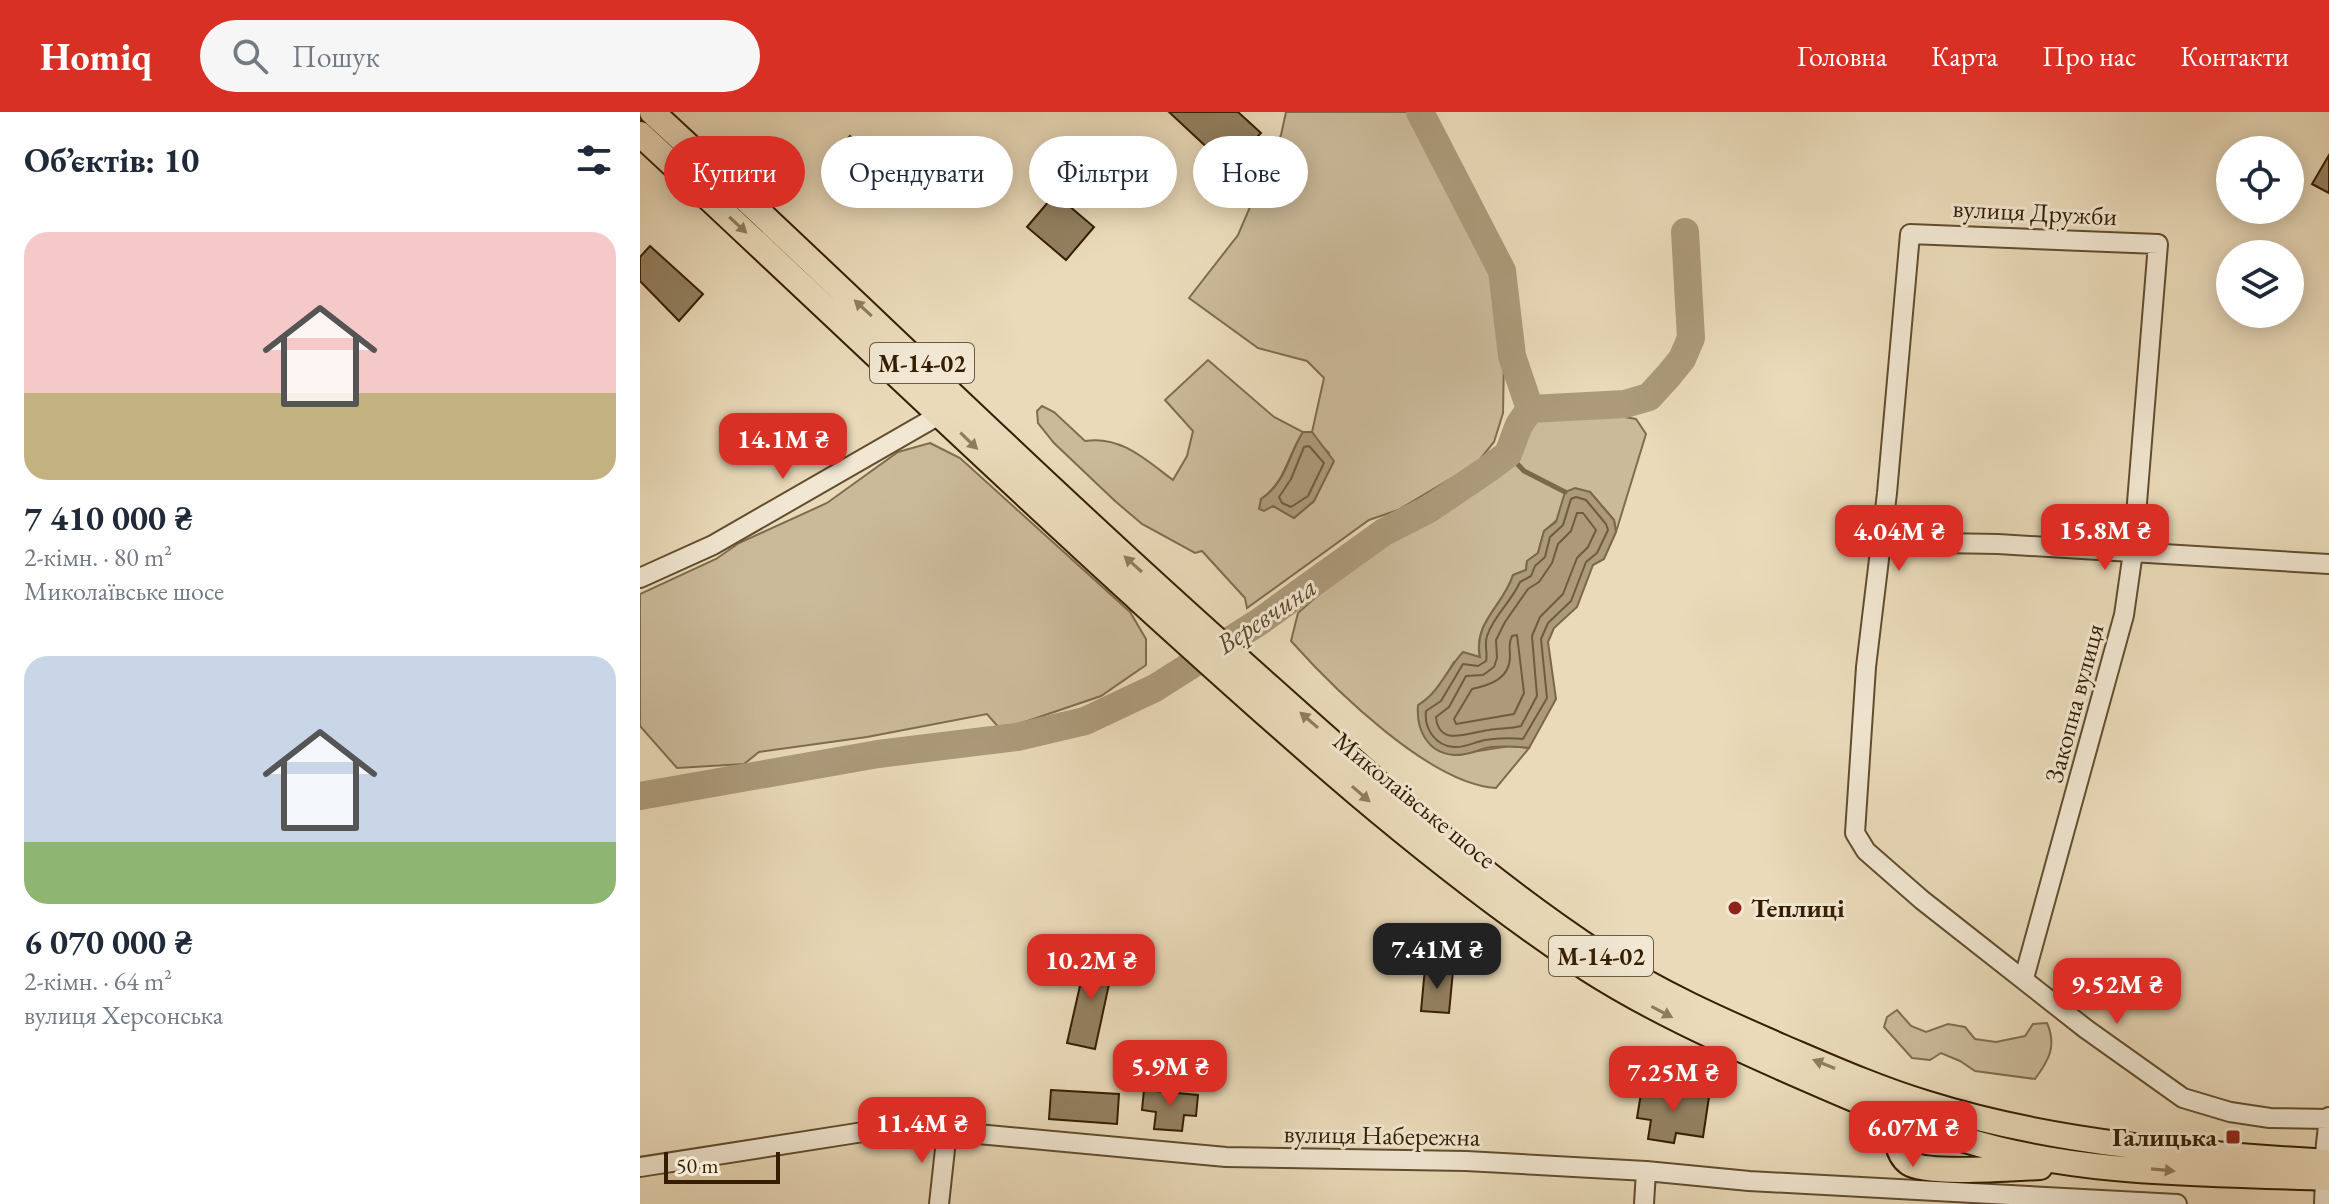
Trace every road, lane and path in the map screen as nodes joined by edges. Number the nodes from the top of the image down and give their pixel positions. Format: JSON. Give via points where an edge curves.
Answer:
{"nodes":[{"id":1,"x":652,"y":112,"type":"edge"},
{"id":2,"x":640,"y":134,"type":"edge"},
{"id":3,"x":2158,"y":244,"type":"joint"},
{"id":4,"x":941,"y":414,"type":"junction"},
{"id":5,"x":1882,"y":542,"type":"junction"},
{"id":6,"x":2133,"y":552,"type":"junction"},
{"id":7,"x":2329,"y":564,"type":"edge"},
{"id":8,"x":640,"y":578,"type":"edge"},
{"id":9,"x":2024,"y":978,"type":"junction"},
{"id":10,"x":1898,"y":1116,"type":"junction"},
{"id":11,"x":2329,"y":1118,"type":"edge"},
{"id":12,"x":947,"y":1131,"type":"junction"},
{"id":13,"x":2130,"y":1145,"type":"junction"},
{"id":14,"x":2114,"y":1166,"type":"junction"},
{"id":15,"x":640,"y":1167,"type":"edge"},
{"id":16,"x":2327,"y":1170,"type":"edge"},
{"id":17,"x":1646,"y":1171,"type":"junction"},
{"id":18,"x":939,"y":1204,"type":"edge"},
{"id":19,"x":1644,"y":1204,"type":"edge"},
{"id":20,"x":2177,"y":1204,"type":"edge"},
{"id":21,"x":2324,"y":1204,"type":"edge"}],
"edges":[{"from":13,"to":1,"type":"main road","name":"Миколаївське шосе","number":"М-14-02","one_way":true,"via":[[2004,1124],[1921,1102],[1766,1040],[1651,985],[1567,932],[1452,845],[1262,680],[1088,524]]},
{"from":2,"to":4,"type":"main road","name":"Миколаївське шосе","number":"М-14-02","one_way":true},
{"from":3,"to":5,"type":"street","name":"вулиця Дружби","via":[[1910,234]]},
{"from":3,"to":6,"type":"street","name":"Закопна вулиця"},
{"from":4,"to":8,"type":"street","via":[[713,545]]},
{"from":4,"to":10,"type":"main road","name":"Миколаївське шосе","number":"М-14-02","one_way":true,"via":[[1165,624],[1440,862],[1591,970],[1658,1010]]},
{"from":5,"to":6,"type":"street"},
{"from":5,"to":9,"type":"street","via":[[1866,667],[1855,833],[1866,851],[1922,900]]},
{"from":6,"to":7,"type":"street"},
{"from":6,"to":9,"type":"street","name":"Закопна вулиця","via":[[2124,615]]},
{"from":9,"to":11,"type":"street","via":[[2183,1098],[2270,1118]]},
{"from":10,"to":13,"type":"main road","via":[[1906,1109],[2008,1134]]},
{"from":10,"to":14,"type":"main road","name":"Миколаївське шосе","number":"М-14-02","via":[[2009,1151]]},
{"from":10,"to":14,"type":"main road","via":[[1903,1156],[1924,1169]]},
{"from":11,"to":16,"type":"street"},
{"from":12,"to":15,"type":"street","name":"вулиця Набережна","via":[[876,1130]]},
{"from":12,"to":17,"type":"street","name":"вулиця Набережна","via":[[1226,1157]]},
{"from":12,"to":18,"type":"street"},
{"from":13,"to":16,"type":"main road","name":"Миколаївське шосе","number":"М-14-02"},
{"from":14,"to":16,"type":"main road","name":"Миколаївське шосе","number":"М-14-02","one_way":true,"via":[[2213,1175]]},
{"from":16,"to":21,"type":"street"},
{"from":17,"to":19,"type":"street"},
{"from":17,"to":20,"type":"street","name":"вулиця Набережна"}]}
